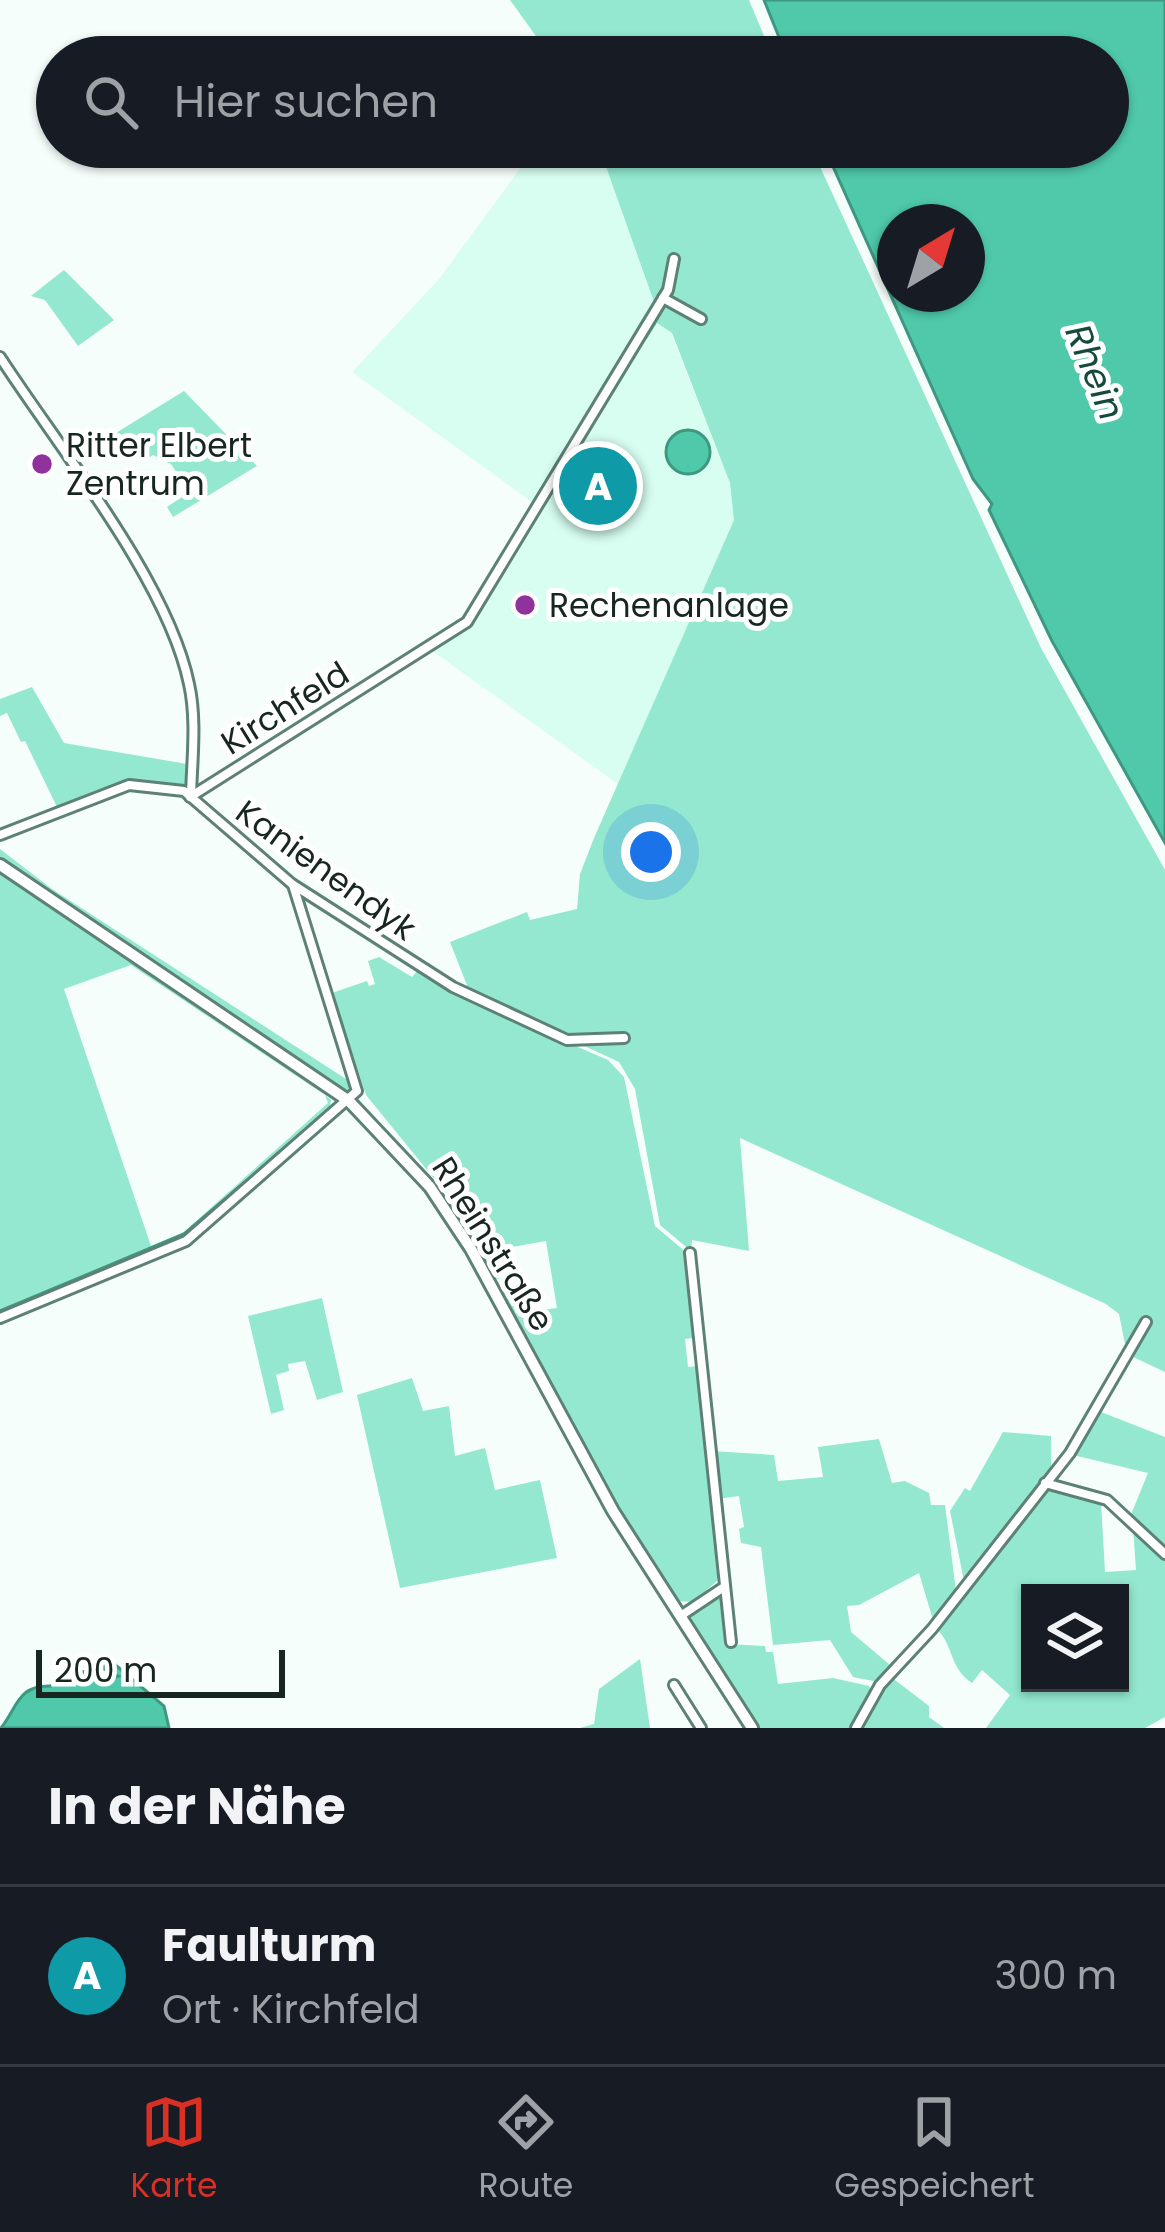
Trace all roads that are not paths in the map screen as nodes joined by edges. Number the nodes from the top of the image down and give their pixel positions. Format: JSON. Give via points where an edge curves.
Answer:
{"nodes":[{"id":1,"x":674,"y":260,"type":"dead end"},
{"id":2,"x":663,"y":298,"type":"junction"},
{"id":3,"x":700,"y":319,"type":"dead end"},
{"id":4,"x":1,"y":360,"type":"edge"},
{"id":5,"x":190,"y":797,"type":"junction"},
{"id":6,"x":0,"y":835,"type":"edge"},
{"id":7,"x":0,"y":865,"type":"edge"},
{"id":8,"x":292,"y":884,"type":"junction"},
{"id":9,"x":624,"y":1038,"type":"dead end"},
{"id":10,"x":349,"y":1101,"type":"junction"},
{"id":11,"x":690,"y":1253,"type":"dead end"},
{"id":12,"x":0,"y":1318,"type":"edge"},
{"id":13,"x":1146,"y":1322,"type":"dead end"},
{"id":14,"x":1046,"y":1483,"type":"junction"},
{"id":15,"x":1165,"y":1554,"type":"edge"},
{"id":16,"x":724,"y":1587,"type":"junction"},
{"id":17,"x":682,"y":1615,"type":"junction"},
{"id":18,"x":731,"y":1642,"type":"dead end"},
{"id":19,"x":674,"y":1685,"type":"dead end"},
{"id":20,"x":701,"y":1728,"type":"edge"},
{"id":21,"x":752,"y":1728,"type":"edge"},
{"id":22,"x":856,"y":1728,"type":"edge"}],
"edges":[{"from":1,"to":2,"type":"street","name":"Kirchfeld"},
{"from":2,"to":3,"type":"street"},
{"from":2,"to":5,"type":"street","name":"Kirchfeld","via":[[467,622]]},
{"from":4,"to":5,"type":"street","name":"Kirchfeld","via":[[126,550],[181,654],[192,716]]},
{"from":5,"to":6,"type":"street","name":"Kanienendyk","via":[[129,785]]},
{"from":5,"to":8,"type":"street","name":"Kanienendyk"},
{"from":7,"to":10,"type":"main road","name":"Rheinstraße"},
{"from":8,"to":9,"type":"street","name":"Kanienendyk","via":[[431,974],[520,1020],[567,1040]]},
{"from":8,"to":10,"type":"street","via":[[357,1084]]},
{"from":10,"to":12,"type":"street","via":[[186,1241]]},
{"from":10,"to":17,"type":"main road","name":"Rheinstraße","via":[[430,1187],[471,1249],[613,1510]]},
{"from":11,"to":16,"type":"street"},
{"from":13,"to":14,"type":"street"},
{"from":14,"to":15,"type":"street","via":[[1107,1500]]},
{"from":14,"to":22,"type":"street","via":[[880,1684]]},
{"from":16,"to":17,"type":"street"},
{"from":16,"to":18,"type":"street"},
{"from":17,"to":21,"type":"main road","name":"Rheinstraße"},
{"from":19,"to":20,"type":"street"}]}
